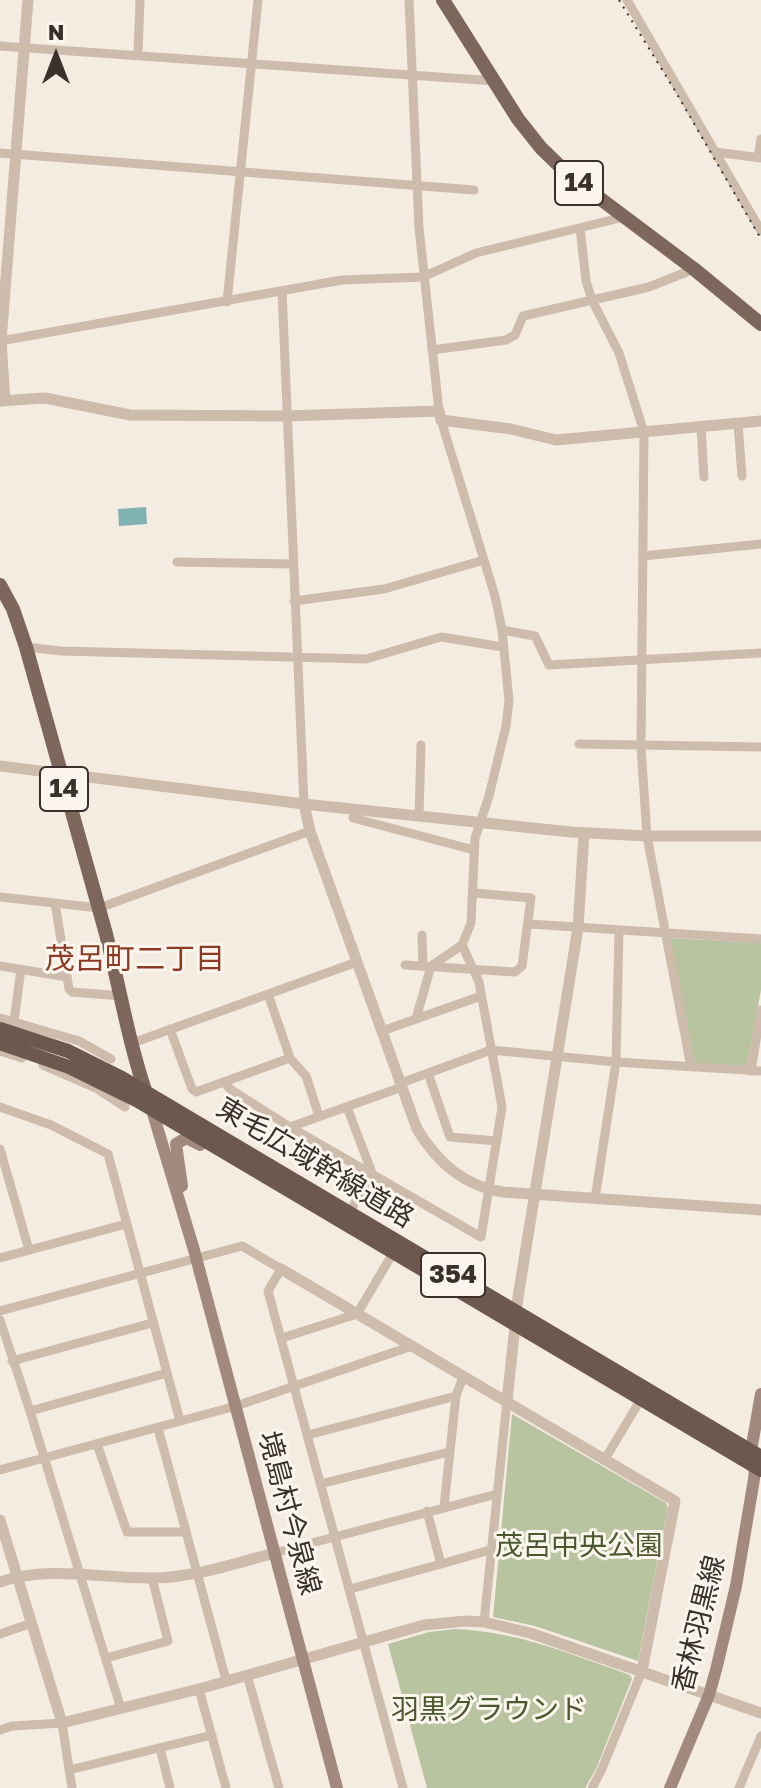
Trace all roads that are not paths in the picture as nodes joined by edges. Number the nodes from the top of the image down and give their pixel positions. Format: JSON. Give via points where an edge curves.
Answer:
{"nodes":[{"id":1,"x":28,"y":0,"type":"edge"},
{"id":2,"x":140,"y":0,"type":"edge"},
{"id":3,"x":258,"y":0,"type":"edge"},
{"id":4,"x":409,"y":0,"type":"edge"},
{"id":5,"x":443,"y":0,"type":"edge"},
{"id":6,"x":627,"y":0,"type":"edge"},
{"id":7,"x":0,"y":46,"type":"edge"},
{"id":8,"x":25,"y":48,"type":"junction"},
{"id":9,"x":138,"y":54,"type":"junction"},
{"id":10,"x":251,"y":63,"type":"junction"},
{"id":11,"x":412,"y":74,"type":"junction"},
{"id":12,"x":495,"y":81,"type":"junction"},
{"id":13,"x":761,"y":139,"type":"edge"},
{"id":14,"x":716,"y":152,"type":"junction"},
{"id":15,"x":0,"y":153,"type":"edge"},
{"id":16,"x":17,"y":155,"type":"junction"},
{"id":17,"x":760,"y":158,"type":"edge"},
{"id":18,"x":240,"y":172,"type":"junction"},
{"id":19,"x":417,"y":185,"type":"junction"},
{"id":20,"x":474,"y":190,"type":"dead end"},
{"id":21,"x":624,"y":217,"type":"junction"},
{"id":22,"x":580,"y":228,"type":"junction"},
{"id":23,"x":6,"y":230,"type":"edge"},
{"id":24,"x":761,"y":231,"type":"edge"},
{"id":25,"x":694,"y":269,"type":"junction"},
{"id":26,"x":423,"y":277,"type":"junction"},
{"id":27,"x":282,"y":291,"type":"junction"},
{"id":28,"x":592,"y":300,"type":"junction"},
{"id":29,"x":227,"y":302,"type":"junction"},
{"id":30,"x":761,"y":324,"type":"edge"},
{"id":31,"x":0,"y":341,"type":"edge"},
{"id":32,"x":432,"y":350,"type":"junction"},
{"id":33,"x":3,"y":401,"type":"edge"},
{"id":34,"x":287,"y":416,"type":"junction"},
{"id":35,"x":440,"y":416,"type":"junction"},
{"id":36,"x":761,"y":421,"type":"edge"},
{"id":37,"x":738,"y":423,"type":"junction"},
{"id":38,"x":701,"y":427,"type":"junction"},
{"id":39,"x":644,"y":432,"type":"junction"},
{"id":40,"x":742,"y":476,"type":"dead end"},
{"id":41,"x":704,"y":477,"type":"dead end"},
{"id":42,"x":761,"y":544,"type":"edge"},
{"id":43,"x":643,"y":556,"type":"junction"},
{"id":44,"x":484,"y":560,"type":"junction"},
{"id":45,"x":177,"y":562,"type":"dead end"},
{"id":46,"x":293,"y":564,"type":"junction"},
{"id":47,"x":0,"y":585,"type":"edge"},
{"id":48,"x":294,"y":601,"type":"junction"},
{"id":49,"x":502,"y":630,"type":"junction"},
{"id":50,"x":26,"y":647,"type":"junction"},
{"id":51,"x":503,"y":647,"type":"junction"},
{"id":52,"x":761,"y":653,"type":"edge"},
{"id":53,"x":642,"y":657,"type":"junction"},
{"id":54,"x":298,"y":658,"type":"junction"},
{"id":55,"x":579,"y":744,"type":"dead end"},
{"id":56,"x":421,"y":745,"type":"dead end"},
{"id":57,"x":641,"y":747,"type":"junction"},
{"id":58,"x":761,"y":747,"type":"edge"},
{"id":59,"x":0,"y":766,"type":"edge"},
{"id":60,"x":59,"y":773,"type":"junction"},
{"id":61,"x":304,"y":804,"type":"junction"},
{"id":62,"x":419,"y":816,"type":"junction"},
{"id":63,"x":353,"y":818,"type":"dead end"},
{"id":64,"x":480,"y":824,"type":"junction"},
{"id":65,"x":310,"y":831,"type":"junction"},
{"id":66,"x":584,"y":833,"type":"junction"},
{"id":67,"x":647,"y":836,"type":"junction"},
{"id":68,"x":761,"y":836,"type":"edge"},
{"id":69,"x":474,"y":850,"type":"junction"},
{"id":70,"x":474,"y":893,"type":"junction"},
{"id":71,"x":0,"y":897,"type":"edge"},
{"id":72,"x":55,"y":903,"type":"junction"},
{"id":73,"x":99,"y":908,"type":"junction"},
{"id":74,"x":529,"y":924,"type":"junction"},
{"id":75,"x":578,"y":928,"type":"junction"},
{"id":76,"x":619,"y":930,"type":"junction"},
{"id":77,"x":664,"y":933,"type":"junction"},
{"id":78,"x":422,"y":935,"type":"dead end"},
{"id":79,"x":761,"y":939,"type":"edge"},
{"id":80,"x":462,"y":945,"type":"junction"},
{"id":81,"x":357,"y":962,"type":"junction"},
{"id":82,"x":405,"y":965,"type":"dead end"},
{"id":83,"x":0,"y":966,"type":"edge"},
{"id":84,"x":427,"y":966,"type":"junction"},
{"id":85,"x":21,"y":969,"type":"junction"},
{"id":86,"x":474,"y":969,"type":"junction"},
{"id":87,"x":67,"y":977,"type":"junction"},
{"id":88,"x":268,"y":994,"type":"junction"},
{"id":89,"x":122,"y":996,"type":"junction"},
{"id":90,"x":481,"y":996,"type":"junction"},
{"id":91,"x":761,"y":1010,"type":"edge"},
{"id":92,"x":0,"y":1018,"type":"edge"},
{"id":93,"x":416,"y":1019,"type":"junction"},
{"id":94,"x":14,"y":1021,"type":"junction"},
{"id":95,"x":0,"y":1029,"type":"edge"},
{"id":96,"x":38,"y":1029,"type":"junction"},
{"id":97,"x":170,"y":1029,"type":"junction"},
{"id":98,"x":382,"y":1031,"type":"junction"},
{"id":99,"x":138,"y":1041,"type":"junction"},
{"id":100,"x":0,"y":1043,"type":"edge"},
{"id":101,"x":51,"y":1044,"type":"junction"},
{"id":102,"x":491,"y":1050,"type":"junction"},
{"id":103,"x":0,"y":1051,"type":"edge"},
{"id":104,"x":290,"y":1058,"type":"junction"},
{"id":105,"x":559,"y":1058,"type":"junction"},
{"id":106,"x":111,"y":1059,"type":"dead end"},
{"id":107,"x":616,"y":1062,"type":"junction"},
{"id":108,"x":691,"y":1067,"type":"junction"},
{"id":109,"x":756,"y":1071,"type":"edge"},
{"id":110,"x":428,"y":1073,"type":"junction"},
{"id":111,"x":224,"y":1082,"type":"junction"},
{"id":112,"x":402,"y":1085,"type":"junction"},
{"id":113,"x":102,"y":1087,"type":"junction"},
{"id":114,"x":154,"y":1104,"type":"junction"},
{"id":115,"x":0,"y":1107,"type":"edge"},
{"id":116,"x":125,"y":1107,"type":"dead end"},
{"id":117,"x":347,"y":1107,"type":"junction"},
{"id":118,"x":319,"y":1116,"type":"junction"},
{"id":119,"x":290,"y":1127,"type":"junction"},
{"id":120,"x":497,"y":1141,"type":"junction"},
{"id":121,"x":0,"y":1149,"type":"edge"},
{"id":122,"x":240,"y":1162,"type":"junction"},
{"id":123,"x":372,"y":1173,"type":"junction"},
{"id":124,"x":182,"y":1186,"type":"junction"},
{"id":125,"x":490,"y":1190,"type":"junction"},
{"id":126,"x":533,"y":1195,"type":"junction"},
{"id":127,"x":595,"y":1199,"type":"junction"},
{"id":128,"x":761,"y":1210,"type":"edge"},
{"id":129,"x":349,"y":1213,"type":"junction"},
{"id":130,"x":126,"y":1224,"type":"junction"},
{"id":131,"x":29,"y":1250,"type":"junction"},
{"id":132,"x":393,"y":1253,"type":"junction"},
{"id":133,"x":195,"y":1254,"type":"junction"},
{"id":134,"x":0,"y":1258,"type":"edge"},
{"id":135,"x":281,"y":1269,"type":"junction"},
{"id":136,"x":140,"y":1274,"type":"junction"},
{"id":137,"x":0,"y":1311,"type":"edge"},
{"id":138,"x":357,"y":1314,"type":"junction"},
{"id":139,"x":515,"y":1318,"type":"junction"},
{"id":140,"x":0,"y":1320,"type":"edge"},
{"id":141,"x":152,"y":1323,"type":"junction"},
{"id":142,"x":282,"y":1338,"type":"junction"},
{"id":143,"x":412,"y":1346,"type":"junction"},
{"id":144,"x":12,"y":1361,"type":"junction"},
{"id":145,"x":167,"y":1373,"type":"junction"},
{"id":146,"x":463,"y":1377,"type":"junction"},
{"id":147,"x":295,"y":1387,"type":"junction"},
{"id":148,"x":761,"y":1394,"type":"edge"},
{"id":149,"x":456,"y":1396,"type":"junction"},
{"id":150,"x":641,"y":1399,"type":"junction"},
{"id":151,"x":507,"y":1401,"type":"junction"},
{"id":152,"x":236,"y":1406,"type":"junction"},
{"id":153,"x":30,"y":1411,"type":"junction"},
{"id":154,"x":180,"y":1421,"type":"junction"},
{"id":155,"x":158,"y":1428,"type":"junction"},
{"id":156,"x":308,"y":1435,"type":"junction"},
{"id":157,"x":97,"y":1444,"type":"junction"},
{"id":158,"x":449,"y":1452,"type":"junction"},
{"id":159,"x":44,"y":1458,"type":"junction"},
{"id":160,"x":605,"y":1459,"type":"junction"},
{"id":161,"x":758,"y":1461,"type":"edge"},
{"id":162,"x":0,"y":1470,"type":"edge"},
{"id":163,"x":320,"y":1484,"type":"junction"},
{"id":164,"x":497,"y":1494,"type":"junction"},
{"id":165,"x":444,"y":1506,"type":"junction"},
{"id":166,"x":427,"y":1511,"type":"junction"},
{"id":167,"x":0,"y":1522,"type":"edge"},
{"id":168,"x":185,"y":1532,"type":"junction"},
{"id":169,"x":333,"y":1537,"type":"junction"},
{"id":170,"x":490,"y":1550,"type":"junction"},
{"id":171,"x":274,"y":1553,"type":"junction"},
{"id":172,"x":441,"y":1564,"type":"junction"},
{"id":173,"x":197,"y":1574,"type":"junction"},
{"id":174,"x":80,"y":1575,"type":"junction"},
{"id":175,"x":18,"y":1577,"type":"junction"},
{"id":176,"x":152,"y":1578,"type":"junction"},
{"id":177,"x":0,"y":1582,"type":"edge"},
{"id":178,"x":350,"y":1589,"type":"junction"},
{"id":179,"x":484,"y":1622,"type":"junction"},
{"id":180,"x":32,"y":1623,"type":"junction"},
{"id":181,"x":0,"y":1634,"type":"edge"},
{"id":182,"x":363,"y":1641,"type":"junction"},
{"id":183,"x":106,"y":1658,"type":"junction"},
{"id":184,"x":302,"y":1658,"type":"junction"},
{"id":185,"x":642,"y":1671,"type":"junction"},
{"id":186,"x":247,"y":1675,"type":"junction"},
{"id":187,"x":226,"y":1680,"type":"junction"},
{"id":188,"x":199,"y":1689,"type":"junction"},
{"id":189,"x":709,"y":1695,"type":"junction"},
{"id":190,"x":121,"y":1709,"type":"junction"},
{"id":191,"x":761,"y":1713,"type":"edge"},
{"id":192,"x":62,"y":1723,"type":"junction"},
{"id":193,"x":0,"y":1730,"type":"edge"},
{"id":194,"x":212,"y":1735,"type":"junction"},
{"id":195,"x":761,"y":1736,"type":"edge"},
{"id":196,"x":160,"y":1748,"type":"junction"},
{"id":197,"x":756,"y":1764,"type":"edge"},
{"id":198,"x":69,"y":1770,"type":"junction"},
{"id":199,"x":72,"y":1788,"type":"edge"},
{"id":200,"x":170,"y":1788,"type":"edge"},
{"id":201,"x":226,"y":1788,"type":"edge"},
{"id":202,"x":279,"y":1788,"type":"edge"},
{"id":203,"x":337,"y":1788,"type":"edge"},
{"id":204,"x":403,"y":1788,"type":"edge"},
{"id":205,"x":592,"y":1788,"type":"edge"},
{"id":206,"x":670,"y":1788,"type":"edge"},
{"id":207,"x":739,"y":1788,"type":"edge"}],
"edges":[{"from":1,"to":8,"type":"street"},
{"from":2,"to":9,"type":"street"},
{"from":3,"to":10,"type":"street"},
{"from":4,"to":11,"type":"street"},
{"from":5,"to":12,"type":"main road","number":"14"},
{"from":6,"to":14,"type":"street"},
{"from":7,"to":8,"type":"street"},
{"from":8,"to":9,"type":"street"},
{"from":8,"to":16,"type":"street"},
{"from":9,"to":10,"type":"street"},
{"from":10,"to":11,"type":"street"},
{"from":10,"to":18,"type":"street"},
{"from":11,"to":12,"type":"street"},
{"from":11,"to":19,"type":"street"},
{"from":12,"to":21,"type":"main road","number":"14","via":[[541,148]]},
{"from":13,"to":17,"type":"street"},
{"from":14,"to":17,"type":"street"},
{"from":14,"to":24,"type":"street"},
{"from":15,"to":16,"type":"street"},
{"from":16,"to":18,"type":"street"},
{"from":16,"to":23,"type":"street"},
{"from":18,"to":19,"type":"street"},
{"from":18,"to":29,"type":"street"},
{"from":19,"to":20,"type":"street"},
{"from":19,"to":26,"type":"street"},
{"from":21,"to":22,"type":"street"},
{"from":21,"to":25,"type":"main road","number":"14"},
{"from":22,"to":26,"type":"street","via":[[476,253]]},
{"from":22,"to":28,"type":"street"},
{"from":23,"to":31,"type":"street"},
{"from":25,"to":28,"type":"street","via":[[649,287]]},
{"from":25,"to":30,"type":"main road","number":"14"},
{"from":26,"to":27,"type":"street","via":[[361,277]]},
{"from":26,"to":32,"type":"street"},
{"from":27,"to":29,"type":"street"},
{"from":27,"to":34,"type":"street"},
{"from":28,"to":32,"type":"street","via":[[523,316],[515,335],[506,340]]},
{"from":28,"to":39,"type":"street","via":[[619,353]]},
{"from":29,"to":31,"type":"street"},
{"from":31,"to":33,"type":"street"},
{"from":32,"to":35,"type":"street"},
{"from":33,"to":34,"type":"street","via":[[45,398],[130,415]]},
{"from":34,"to":35,"type":"street"},
{"from":34,"to":46,"type":"street"},
{"from":35,"to":39,"type":"street","via":[[556,440]]},
{"from":35,"to":44,"type":"street"},
{"from":36,"to":37,"type":"street"},
{"from":37,"to":38,"type":"street"},
{"from":37,"to":40,"type":"street"},
{"from":38,"to":39,"type":"street"},
{"from":38,"to":41,"type":"street"},
{"from":39,"to":43,"type":"street"},
{"from":42,"to":43,"type":"street"},
{"from":43,"to":53,"type":"street"},
{"from":44,"to":48,"type":"street","via":[[384,589]]},
{"from":44,"to":49,"type":"street"},
{"from":45,"to":46,"type":"street"},
{"from":46,"to":48,"type":"street"},
{"from":47,"to":50,"type":"main road","number":"14"},
{"from":48,"to":54,"type":"street"},
{"from":49,"to":51,"type":"street"},
{"from":49,"to":53,"type":"street","via":[[535,636],[549,665]]},
{"from":50,"to":54,"type":"street"},
{"from":50,"to":60,"type":"main road","number":"14"},
{"from":51,"to":54,"type":"street","via":[[441,637],[366,659]]},
{"from":51,"to":64,"type":"street","via":[[506,726]]},
{"from":52,"to":53,"type":"street"},
{"from":53,"to":57,"type":"street"},
{"from":54,"to":61,"type":"street"},
{"from":55,"to":57,"type":"street"},
{"from":56,"to":62,"type":"street"},
{"from":57,"to":58,"type":"street"},
{"from":57,"to":67,"type":"street"},
{"from":59,"to":60,"type":"street"},
{"from":60,"to":61,"type":"street"},
{"from":60,"to":73,"type":"main road","number":"14"},
{"from":61,"to":62,"type":"street"},
{"from":61,"to":65,"type":"street"},
{"from":62,"to":64,"type":"street"},
{"from":63,"to":69,"type":"street"},
{"from":64,"to":66,"type":"street"},
{"from":64,"to":69,"type":"street"},
{"from":65,"to":73,"type":"street"},
{"from":65,"to":81,"type":"street"},
{"from":66,"to":67,"type":"street"},
{"from":66,"to":75,"type":"street"},
{"from":67,"to":68,"type":"street"},
{"from":67,"to":77,"type":"street"},
{"from":69,"to":70,"type":"street"},
{"from":70,"to":74,"type":"street","via":[[531,898]]},
{"from":70,"to":80,"type":"street"},
{"from":71,"to":72,"type":"street"},
{"from":72,"to":73,"type":"street"},
{"from":72,"to":87,"type":"street"},
{"from":73,"to":89,"type":"main road","number":"14"},
{"from":74,"to":75,"type":"street"},
{"from":74,"to":86,"type":"street","via":[[519,969]]},
{"from":75,"to":76,"type":"street"},
{"from":75,"to":105,"type":"street"},
{"from":76,"to":77,"type":"street"},
{"from":76,"to":107,"type":"street"},
{"from":77,"to":79,"type":"street"},
{"from":77,"to":108,"type":"street"},
{"from":78,"to":84,"type":"street"},
{"from":80,"to":84,"type":"street"},
{"from":80,"to":86,"type":"street"},
{"from":81,"to":88,"type":"street"},
{"from":81,"to":98,"type":"street"},
{"from":82,"to":84,"type":"street"},
{"from":83,"to":85,"type":"street"},
{"from":84,"to":86,"type":"street"},
{"from":84,"to":93,"type":"street"},
{"from":85,"to":87,"type":"street"},
{"from":85,"to":94,"type":"street"},
{"from":86,"to":90,"type":"street"},
{"from":87,"to":89,"type":"street","via":[[72,992]]},
{"from":88,"to":97,"type":"street"},
{"from":88,"to":104,"type":"street"},
{"from":89,"to":99,"type":"main road","number":"14"},
{"from":89,"to":114,"type":"main road","number":"14","via":[[125,1022]]},
{"from":90,"to":93,"type":"street"},
{"from":90,"to":102,"type":"street"},
{"from":91,"to":109,"type":"street"},
{"from":92,"to":94,"type":"street"},
{"from":93,"to":98,"type":"street"},
{"from":94,"to":96,"type":"street"},
{"from":95,"to":101,"type":"highway","name":"東毛広域幹線道路","number":"354"},
{"from":96,"to":101,"type":"street"},
{"from":96,"to":106,"type":"street","via":[[79,1041]]},
{"from":97,"to":99,"type":"street"},
{"from":97,"to":111,"type":"street","via":[[192,1089]]},
{"from":98,"to":112,"type":"street"},
{"from":99,"to":114,"type":"main road","number":"14"},
{"from":100,"to":113,"type":"highway","name":"東毛広域幹線道路","number":"354","via":[[50,1059]]},
{"from":101,"to":114,"type":"highway","name":"東毛広域幹線道路","number":"354","via":[[99,1066]]},
{"from":102,"to":105,"type":"street"},
{"from":102,"to":110,"type":"street"},
{"from":102,"to":120,"type":"street","via":[[502,1107]]},
{"from":103,"to":113,"type":"street"},
{"from":104,"to":111,"type":"street"},
{"from":104,"to":118,"type":"street","via":[[306,1076]]},
{"from":105,"to":107,"type":"street"},
{"from":105,"to":126,"type":"street"},
{"from":107,"to":108,"type":"street"},
{"from":107,"to":127,"type":"street"},
{"from":108,"to":109,"type":"street"},
{"from":110,"to":112,"type":"street"},
{"from":110,"to":120,"type":"street","via":[[450,1137]]},
{"from":111,"to":119,"type":"street"},
{"from":112,"to":117,"type":"street"},
{"from":112,"to":125,"type":"street","via":[[417,1129],[436,1156],[456,1175]]},
{"from":113,"to":114,"type":"highway","name":"東毛広域幹線道路","number":"354"},
{"from":113,"to":116,"type":"street"},
{"from":114,"to":122,"type":"highway","name":"東毛広域幹線道路","number":"354"},
{"from":114,"to":124,"type":"main road","name":"境島村今泉線"},
{"from":114,"to":129,"type":"highway","name":"東毛広域幹線道路","number":"354"},
{"from":114,"to":133,"type":"main road","name":"境島村今泉線"},
{"from":115,"to":130,"type":"street","via":[[108,1154]]},
{"from":117,"to":118,"type":"street"},
{"from":117,"to":123,"type":"street"},
{"from":118,"to":119,"type":"street"},
{"from":119,"to":123,"type":"street"},
{"from":120,"to":125,"type":"street"},
{"from":121,"to":131,"type":"street"},
{"from":122,"to":124,"type":"main road","via":[[182,1138],[175,1148]]},
{"from":122,"to":132,"type":"highway","name":"東毛広域幹線道路","number":"354"},
{"from":123,"to":125,"type":"street","via":[[481,1237]]},
{"from":123,"to":129,"type":"street"},
{"from":124,"to":133,"type":"main road","name":"境島村今泉線"},
{"from":125,"to":126,"type":"street"},
{"from":126,"to":127,"type":"street"},
{"from":126,"to":139,"type":"street"},
{"from":127,"to":128,"type":"street"},
{"from":129,"to":139,"type":"highway","name":"東毛広域幹線道路","number":"354"},
{"from":130,"to":131,"type":"street"},
{"from":130,"to":136,"type":"street"},
{"from":131,"to":134,"type":"street"},
{"from":132,"to":138,"type":"street"},
{"from":132,"to":139,"type":"highway","name":"東毛広域幹線道路","number":"354"},
{"from":133,"to":135,"type":"street","via":[[242,1246]]},
{"from":133,"to":136,"type":"street"},
{"from":133,"to":152,"type":"main road","name":"境島村今泉線"},
{"from":135,"to":138,"type":"street"},
{"from":135,"to":142,"type":"street","via":[[268,1291]]},
{"from":136,"to":137,"type":"street"},
{"from":136,"to":141,"type":"street"},
{"from":138,"to":142,"type":"street"},
{"from":138,"to":143,"type":"street"},
{"from":139,"to":150,"type":"highway","name":"東毛広域幹線道路","number":"354"},
{"from":139,"to":151,"type":"street"},
{"from":139,"to":161,"type":"highway","name":"東毛広域幹線道路","number":"354"},
{"from":140,"to":144,"type":"street"},
{"from":141,"to":144,"type":"street"},
{"from":141,"to":145,"type":"street"},
{"from":142,"to":147,"type":"street"},
{"from":143,"to":146,"type":"street"},
{"from":143,"to":147,"type":"street"},
{"from":144,"to":153,"type":"street"},
{"from":145,"to":153,"type":"street"},
{"from":145,"to":154,"type":"street"},
{"from":146,"to":149,"type":"street"},
{"from":146,"to":151,"type":"street"},
{"from":147,"to":152,"type":"street"},
{"from":147,"to":156,"type":"street"},
{"from":148,"to":161,"type":"main road","name":"香林羽黒線"},
{"from":149,"to":156,"type":"street"},
{"from":149,"to":158,"type":"street"},
{"from":150,"to":160,"type":"street"},
{"from":150,"to":161,"type":"highway","name":"東毛広域幹線道路","number":"354"},
{"from":151,"to":160,"type":"street"},
{"from":151,"to":164,"type":"street"},
{"from":152,"to":154,"type":"street"},
{"from":152,"to":171,"type":"main road","name":"境島村今泉線"},
{"from":153,"to":159,"type":"street"},
{"from":154,"to":155,"type":"street"},
{"from":155,"to":157,"type":"street"},
{"from":155,"to":168,"type":"street"},
{"from":156,"to":163,"type":"street"},
{"from":157,"to":159,"type":"street"},
{"from":157,"to":168,"type":"street","via":[[127,1532]]},
{"from":158,"to":163,"type":"street"},
{"from":158,"to":165,"type":"street"},
{"from":159,"to":162,"type":"street"},
{"from":159,"to":174,"type":"street"},
{"from":160,"to":185,"type":"street","via":[[676,1503]]},
{"from":161,"to":189,"type":"main road","name":"香林羽黒線","via":[[732,1607]]},
{"from":163,"to":169,"type":"street"},
{"from":164,"to":165,"type":"street"},
{"from":164,"to":170,"type":"street"},
{"from":165,"to":166,"type":"street"},
{"from":166,"to":169,"type":"street"},
{"from":166,"to":172,"type":"street"},
{"from":167,"to":175,"type":"street"},
{"from":168,"to":173,"type":"street"},
{"from":169,"to":171,"type":"street"},
{"from":169,"to":178,"type":"street"},
{"from":170,"to":172,"type":"street"},
{"from":170,"to":179,"type":"street"},
{"from":171,"to":173,"type":"street"},
{"from":171,"to":184,"type":"main road","name":"境島村今泉線"},
{"from":172,"to":178,"type":"street"},
{"from":173,"to":176,"type":"street"},
{"from":173,"to":187,"type":"street"},
{"from":174,"to":175,"type":"street"},
{"from":174,"to":176,"type":"street"},
{"from":174,"to":183,"type":"street"},
{"from":175,"to":177,"type":"street"},
{"from":175,"to":180,"type":"street"},
{"from":176,"to":183,"type":"street","via":[[168,1641]]},
{"from":178,"to":182,"type":"street"},
{"from":179,"to":182,"type":"street","via":[[424,1625]]},
{"from":179,"to":185,"type":"street"},
{"from":180,"to":181,"type":"street"},
{"from":180,"to":192,"type":"street"},
{"from":182,"to":184,"type":"street"},
{"from":182,"to":204,"type":"street"},
{"from":183,"to":190,"type":"street"},
{"from":184,"to":186,"type":"street"},
{"from":184,"to":203,"type":"main road","name":"境島村今泉線"},
{"from":185,"to":189,"type":"street"},
{"from":185,"to":205,"type":"street"},
{"from":186,"to":187,"type":"street"},
{"from":186,"to":202,"type":"street"},
{"from":187,"to":188,"type":"street"},
{"from":188,"to":190,"type":"street"},
{"from":188,"to":194,"type":"street"},
{"from":189,"to":191,"type":"street"},
{"from":189,"to":206,"type":"main road","name":"香林羽黒線"},
{"from":190,"to":192,"type":"street"},
{"from":192,"to":193,"type":"street"},
{"from":192,"to":198,"type":"street"},
{"from":194,"to":196,"type":"street"},
{"from":194,"to":201,"type":"street"},
{"from":195,"to":197,"type":"street"},
{"from":196,"to":198,"type":"street"},
{"from":196,"to":200,"type":"street"},
{"from":197,"to":207,"type":"street"},
{"from":198,"to":199,"type":"street"}]}
